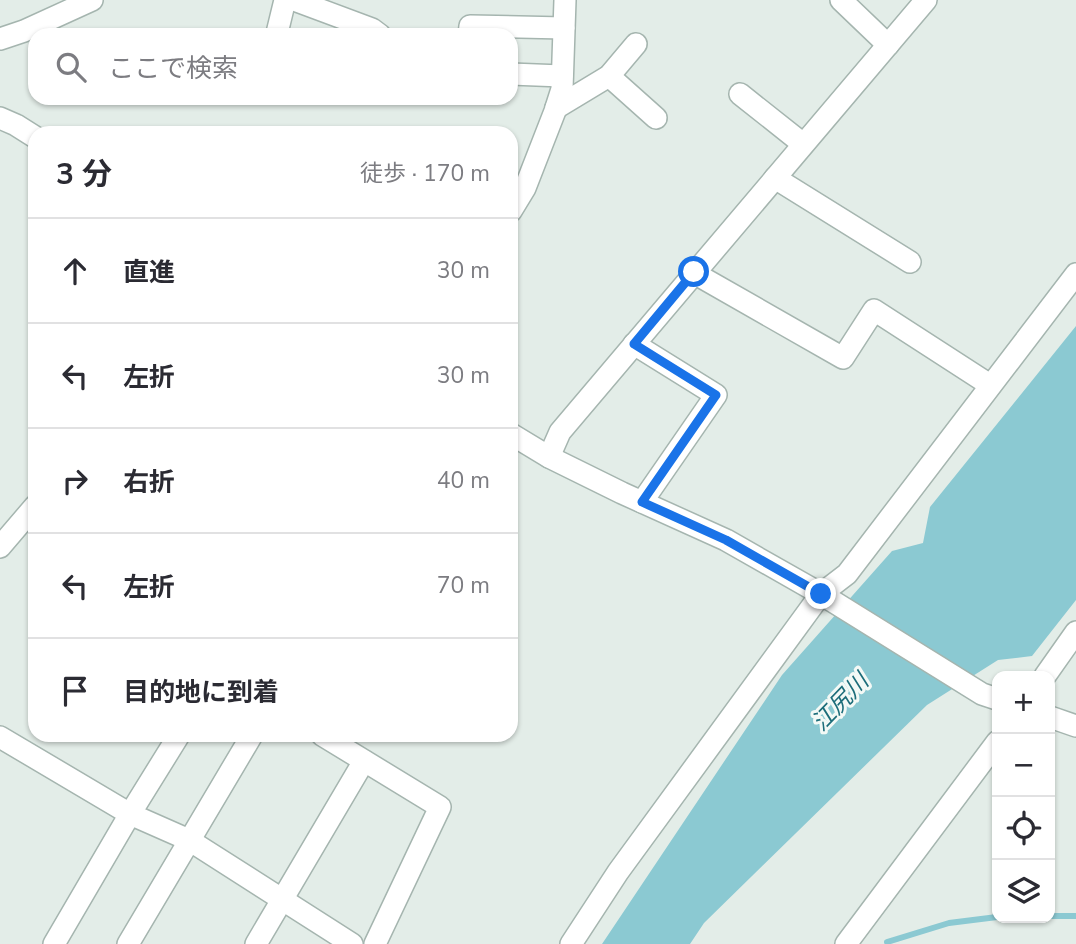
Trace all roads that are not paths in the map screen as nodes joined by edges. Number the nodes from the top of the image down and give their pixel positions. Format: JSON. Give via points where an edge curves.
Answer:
{"nodes":[{"id":1,"x":92,"y":0,"type":"edge"},
{"id":2,"x":285,"y":0,"type":"edge"},
{"id":3,"x":294,"y":0,"type":"edge"},
{"id":4,"x":565,"y":0,"type":"edge"},
{"id":5,"x":841,"y":0,"type":"edge"},
{"id":6,"x":926,"y":0,"type":"edge"},
{"id":7,"x":31,"y":28,"type":"edge"},
{"id":8,"x":278,"y":28,"type":"edge"},
{"id":9,"x":369,"y":28,"type":"edge"},
{"id":10,"x":470,"y":28,"type":"edge"},
{"id":11,"x":564,"y":28,"type":"junction"},
{"id":12,"x":28,"y":29,"type":"edge"},
{"id":13,"x":0,"y":39,"type":"edge"},
{"id":14,"x":636,"y":44,"type":"dead end"},
{"id":15,"x":888,"y":45,"type":"junction"},
{"id":16,"x":518,"y":74,"type":"edge"},
{"id":17,"x":562,"y":76,"type":"junction"},
{"id":18,"x":610,"y":76,"type":"junction"},
{"id":19,"x":740,"y":94,"type":"dead end"},
{"id":20,"x":556,"y":108,"type":"junction"},
{"id":21,"x":0,"y":118,"type":"edge"},
{"id":22,"x":656,"y":118,"type":"dead end"},
{"id":23,"x":28,"y":133,"type":"edge"},
{"id":24,"x":803,"y":144,"type":"junction"},
{"id":25,"x":775,"y":178,"type":"junction"},
{"id":26,"x":518,"y":200,"type":"edge"},
{"id":27,"x":910,"y":262,"type":"dead end"},
{"id":28,"x":694,"y":272,"type":"junction"},
{"id":29,"x":1076,"y":274,"type":"edge"},
{"id":30,"x":634,"y":344,"type":"junction"},
{"id":31,"x":990,"y":385,"type":"junction"},
{"id":32,"x":518,"y":438,"type":"edge"},
{"id":33,"x":549,"y":457,"type":"junction"},
{"id":34,"x":642,"y":502,"type":"junction"},
{"id":35,"x":28,"y":514,"type":"edge"},
{"id":36,"x":0,"y":547,"type":"edge"},
{"id":37,"x":821,"y":594,"type":"junction"},
{"id":38,"x":1076,"y":632,"type":"edge"},
{"id":39,"x":1049,"y":671,"type":"edge"},
{"id":40,"x":990,"y":696,"type":"edge"},
{"id":41,"x":1055,"y":719,"type":"edge"},
{"id":42,"x":1076,"y":726,"type":"edge"},
{"id":43,"x":0,"y":737,"type":"edge"},
{"id":44,"x":175,"y":742,"type":"edge"},
{"id":45,"x":248,"y":742,"type":"edge"},
{"id":46,"x":333,"y":742,"type":"edge"},
{"id":47,"x":992,"y":749,"type":"edge"},
{"id":48,"x":364,"y":761,"type":"junction"},
{"id":49,"x":130,"y":814,"type":"junction"},
{"id":50,"x":189,"y":840,"type":"junction"},
{"id":51,"x":282,"y":899,"type":"junction"},
{"id":52,"x":54,"y":944,"type":"edge"},
{"id":53,"x":128,"y":944,"type":"edge"},
{"id":54,"x":256,"y":944,"type":"edge"},
{"id":55,"x":352,"y":944,"type":"edge"},
{"id":56,"x":374,"y":944,"type":"edge"},
{"id":57,"x":571,"y":944,"type":"edge"},
{"id":58,"x":846,"y":944,"type":"edge"}],
"edges":[{"from":1,"to":7,"type":"street"},
{"from":2,"to":8,"type":"street"},
{"from":3,"to":9,"type":"street"},
{"from":4,"to":11,"type":"street"},
{"from":5,"to":15,"type":"street"},
{"from":6,"to":15,"type":"street"},
{"from":10,"to":11,"type":"street"},
{"from":11,"to":17,"type":"street"},
{"from":12,"to":13,"type":"street"},
{"from":14,"to":18,"type":"street"},
{"from":15,"to":24,"type":"street"},
{"from":16,"to":17,"type":"street"},
{"from":17,"to":20,"type":"street"},
{"from":18,"to":20,"type":"street"},
{"from":18,"to":22,"type":"street"},
{"from":19,"to":24,"type":"street"},
{"from":20,"to":26,"type":"street"},
{"from":21,"to":23,"type":"street"},
{"from":24,"to":25,"type":"street"},
{"from":25,"to":27,"type":"street"},
{"from":25,"to":28,"type":"street"},
{"from":28,"to":30,"type":"street"},
{"from":28,"to":31,"type":"street","via":[[843,358],[874,310]]},
{"from":29,"to":31,"type":"street"},
{"from":30,"to":33,"type":"street","via":[[560,432]]},
{"from":30,"to":34,"type":"street","via":[[716,395]]},
{"from":31,"to":37,"type":"street","via":[[847,573]]},
{"from":32,"to":33,"type":"street"},
{"from":33,"to":34,"type":"street"},
{"from":34,"to":37,"type":"street","via":[[726,540]]},
{"from":35,"to":36,"type":"street"},
{"from":37,"to":40,"type":"street"},
{"from":37,"to":57,"type":"street","via":[[618,872]]},
{"from":38,"to":39,"type":"street"},
{"from":41,"to":42,"type":"street"},
{"from":43,"to":49,"type":"street"},
{"from":44,"to":49,"type":"street"},
{"from":45,"to":50,"type":"street"},
{"from":46,"to":48,"type":"street"},
{"from":47,"to":58,"type":"street"},
{"from":48,"to":51,"type":"street"},
{"from":48,"to":56,"type":"street","via":[[440,807]]},
{"from":49,"to":50,"type":"street"},
{"from":49,"to":52,"type":"street"},
{"from":50,"to":51,"type":"street"},
{"from":50,"to":53,"type":"street"},
{"from":51,"to":54,"type":"street"},
{"from":51,"to":55,"type":"street"}]}
